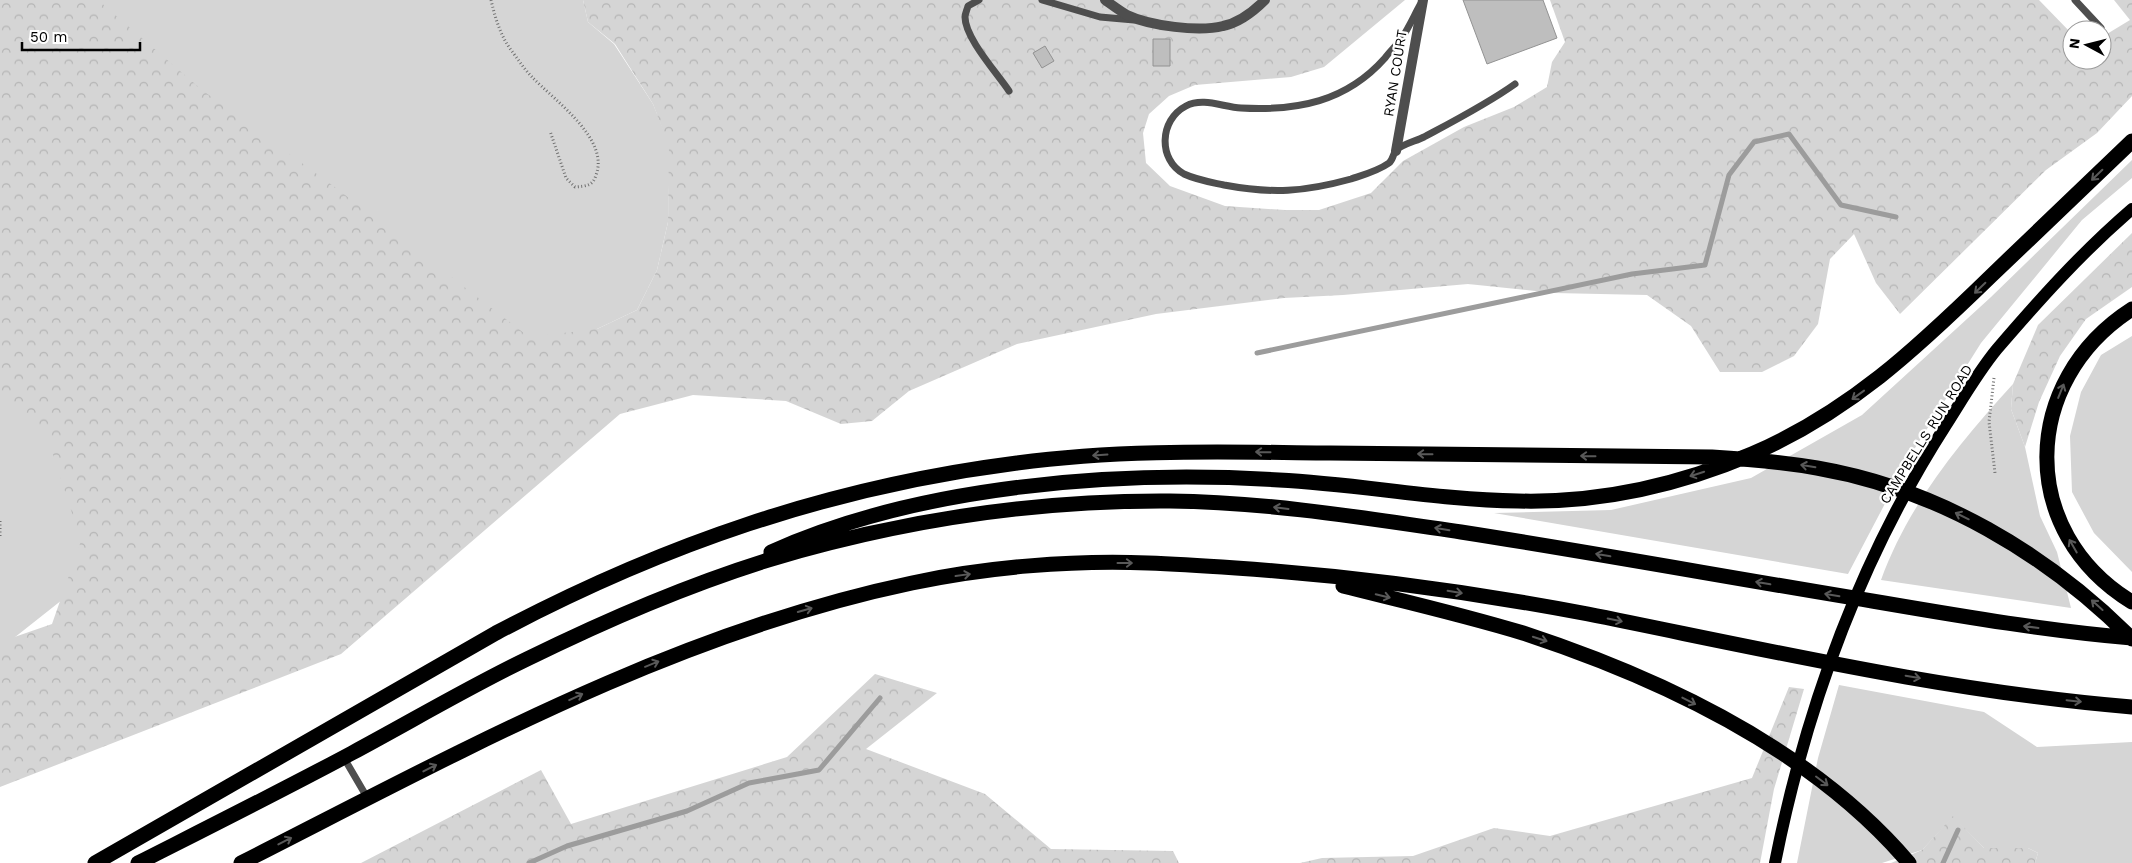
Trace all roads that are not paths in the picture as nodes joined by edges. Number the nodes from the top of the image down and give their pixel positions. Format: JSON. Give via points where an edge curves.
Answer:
{"nodes":[{"id":1,"x":979,"y":0,"type":"edge"},
{"id":2,"x":1042,"y":0,"type":"edge"},
{"id":3,"x":1105,"y":0,"type":"edge"},
{"id":4,"x":1265,"y":0,"type":"edge"},
{"id":5,"x":2075,"y":0,"type":"edge"},
{"id":6,"x":1421,"y":2,"type":"edge"},
{"id":7,"x":2094,"y":20,"type":"edge"},
{"id":8,"x":1153,"y":22,"type":"junction"},
{"id":9,"x":1515,"y":84,"type":"dead end"},
{"id":10,"x":1009,"y":91,"type":"dead end"},
{"id":11,"x":2132,"y":141,"type":"edge"},
{"id":12,"x":1396,"y":150,"type":"junction"},
{"id":13,"x":2132,"y":209,"type":"edge"},
{"id":14,"x":2132,"y":309,"type":"edge"},
{"id":15,"x":1285,"y":571,"type":"junction"},
{"id":16,"x":706,"y":581,"type":"junction"},
{"id":17,"x":2132,"y":602,"type":"edge"},
{"id":18,"x":2132,"y":638,"type":"edge"},
{"id":19,"x":2132,"y":707,"type":"edge"},
{"id":20,"x":344,"y":758,"type":"junction"},
{"id":21,"x":368,"y":799,"type":"junction"},
{"id":22,"x":95,"y":863,"type":"edge"},
{"id":23,"x":138,"y":863,"type":"edge"},
{"id":24,"x":241,"y":863,"type":"edge"},
{"id":25,"x":1775,"y":863,"type":"edge"},
{"id":26,"x":1909,"y":863,"type":"edge"}],
"edges":[{"from":1,"to":10,"type":"lane","via":[[968,6],[966,24],[972,38]]},
{"from":2,"to":8,"type":"lane","via":[[1100,17]]},
{"from":3,"to":8,"type":"street","via":[[1128,15]]},
{"from":4,"to":8,"type":"street","via":[[1243,18],[1224,26],[1206,29]]},
{"from":5,"to":7,"type":"lane"},
{"from":6,"to":12,"type":"street","name":"RYAN COURT"},
{"from":6,"to":12,"type":"lane","via":[[1401,40],[1373,71],[1354,85],[1300,106],[1237,108],[1201,103],[1186,106],[1172,117],[1165,133],[1165,148],[1172,164],[1183,173],[1202,181],[1258,191],[1302,190],[1364,175],[1390,162]]},
{"from":9,"to":12,"type":"lane"},
{"from":11,"to":16,"type":"highway","one_way":true,"via":[[1938,328],[1881,378],[1851,400],[1786,438],[1686,478],[1598,496],[1522,502],[1326,483],[1234,478],[1070,482],[978,494],[889,512],[818,532]]},
{"from":13,"to":25,"type":"main road","name":"CAMPBELLS RUN ROAD","via":[[2058,279],[1996,350],[1915,475],[1865,572],[1835,647],[1802,745]]},
{"from":17,"to":14,"type":"highway","one_way":true,"via":[[2103,583],[2078,555],[2058,517],[2046,457],[2051,419],[2070,369],[2094,338]]},
{"from":15,"to":19,"type":"highway","one_way":true,"via":[[1444,590],[1782,655],[2037,697]]},
{"from":21,"to":15,"type":"highway","one_way":true,"via":[[523,721],[624,675],[726,635],[806,609],[914,582],[1084,563],[1145,562]]},
{"from":15,"to":26,"type":"highway","one_way":true,"via":[[1468,617],[1569,649],[1660,686],[1797,763],[1853,806]]},
{"from":18,"to":16,"type":"highway","one_way":true,"via":[[2012,625],[1382,520],[1267,507],[1172,501],[1018,508],[888,529],[833,542]]},
{"from":16,"to":20,"type":"highway","via":[[526,659]]},
{"from":18,"to":22,"type":"highway","one_way":true,"via":[[2087,596],[2034,556],[1974,522],[1914,495],[1850,474],[1782,462],[1712,457],[1185,452],[1067,457],[973,469],[817,502],[659,555],[547,606],[442,663]]},
{"from":20,"to":21,"type":"lane"},
{"from":20,"to":23,"type":"highway"},
{"from":24,"to":21,"type":"highway","one_way":true}]}
